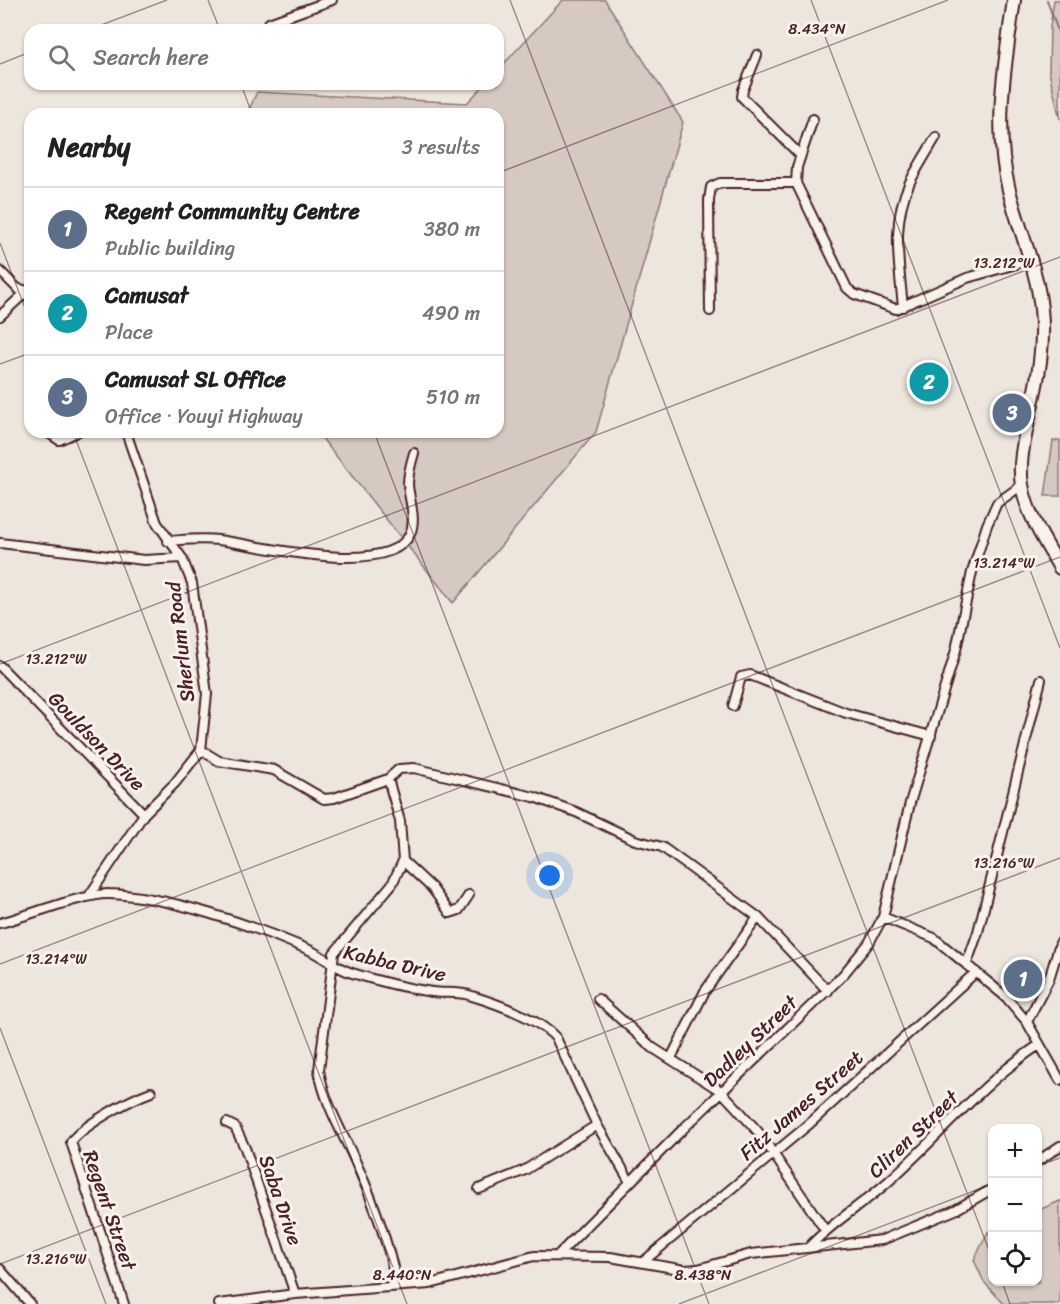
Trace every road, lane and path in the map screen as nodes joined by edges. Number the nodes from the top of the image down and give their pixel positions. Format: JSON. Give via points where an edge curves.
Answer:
{"nodes":[{"id":1,"x":332,"y":0,"type":"edge"},
{"id":2,"x":1014,"y":0,"type":"edge"},
{"id":3,"x":269,"y":23,"type":"dead end"},
{"id":4,"x":757,"y":55,"type":"dead end"},
{"id":5,"x":813,"y":119,"type":"dead end"},
{"id":6,"x":936,"y":137,"type":"dead end"},
{"id":7,"x":800,"y":155,"type":"junction"},
{"id":8,"x":796,"y":183,"type":"junction"},
{"id":9,"x":1030,"y":260,"type":"junction"},
{"id":10,"x":0,"y":272,"type":"edge"},
{"id":11,"x":24,"y":289,"type":"edge"},
{"id":12,"x":24,"y":295,"type":"edge"},
{"id":13,"x":903,"y":307,"type":"junction"},
{"id":14,"x":710,"y":311,"type":"dead end"},
{"id":15,"x":0,"y":316,"type":"edge"},
{"id":16,"x":128,"y":438,"type":"edge"},
{"id":17,"x":414,"y":453,"type":"dead end"},
{"id":18,"x":1022,"y":485,"type":"junction"},
{"id":19,"x":168,"y":541,"type":"junction"},
{"id":20,"x":0,"y":543,"type":"edge"},
{"id":21,"x":182,"y":558,"type":"junction"},
{"id":22,"x":1060,"y":568,"type":"edge"},
{"id":23,"x":0,"y":666,"type":"edge"},
{"id":24,"x":1041,"y":680,"type":"dead end"},
{"id":25,"x":733,"y":706,"type":"dead end"},
{"id":26,"x":931,"y":736,"type":"junction"},
{"id":27,"x":201,"y":750,"type":"junction"},
{"id":28,"x":388,"y":779,"type":"junction"},
{"id":29,"x":144,"y":814,"type":"junction"},
{"id":30,"x":403,"y":861,"type":"junction"},
{"id":31,"x":469,"y":895,"type":"dead end"},
{"id":32,"x":89,"y":896,"type":"junction"},
{"id":33,"x":758,"y":917,"type":"junction"},
{"id":34,"x":884,"y":917,"type":"junction"},
{"id":35,"x":0,"y":923,"type":"edge"},
{"id":36,"x":1060,"y":943,"type":"edge"},
{"id":37,"x":967,"y":963,"type":"junction"},
{"id":38,"x":332,"y":965,"type":"junction"},
{"id":39,"x":976,"y":972,"type":"junction"},
{"id":40,"x":828,"y":991,"type":"junction"},
{"id":41,"x":598,"y":999,"type":"dead end"},
{"id":42,"x":1027,"y":1022,"type":"junction"},
{"id":43,"x":1039,"y":1045,"type":"junction"},
{"id":44,"x":671,"y":1058,"type":"junction"},
{"id":45,"x":1060,"y":1080,"type":"edge"},
{"id":46,"x":721,"y":1091,"type":"junction"},
{"id":47,"x":151,"y":1092,"type":"dead end"},
{"id":48,"x":227,"y":1123,"type":"dead end"},
{"id":49,"x":597,"y":1125,"type":"junction"},
{"id":50,"x":1060,"y":1146,"type":"edge"},
{"id":51,"x":772,"y":1153,"type":"junction"},
{"id":52,"x":1042,"y":1158,"type":"edge"},
{"id":53,"x":630,"y":1182,"type":"junction"},
{"id":54,"x":479,"y":1189,"type":"dead end"},
{"id":55,"x":988,"y":1192,"type":"edge"},
{"id":56,"x":825,"y":1230,"type":"junction"},
{"id":57,"x":809,"y":1247,"type":"junction"},
{"id":58,"x":558,"y":1255,"type":"junction"},
{"id":59,"x":644,"y":1262,"type":"junction"},
{"id":60,"x":0,"y":1269,"type":"edge"},
{"id":61,"x":397,"y":1285,"type":"junction"},
{"id":62,"x":295,"y":1294,"type":"junction"},
{"id":63,"x":30,"y":1304,"type":"edge"},
{"id":64,"x":124,"y":1304,"type":"edge"},
{"id":65,"x":219,"y":1304,"type":"edge"}],
"edges":[{"from":1,"to":3,"type":"street"},
{"from":2,"to":9,"type":"main road","via":[[1004,71],[1001,133],[1008,188]]},
{"from":4,"to":7,"type":"street","via":[[742,97]]},
{"from":5,"to":7,"type":"street"},
{"from":6,"to":13,"type":"street","via":[[910,182],[900,213],[897,251]]},
{"from":7,"to":8,"type":"street"},
{"from":8,"to":13,"type":"street","via":[[847,288],[890,308]]},
{"from":8,"to":14,"type":"street","via":[[720,183],[711,187]]},
{"from":9,"to":13,"type":"street","via":[[967,279]]},
{"from":9,"to":18,"type":"main road","via":[[1043,334],[1021,460]]},
{"from":10,"to":11,"type":"street","via":[[9,283]]},
{"from":12,"to":15,"type":"street"},
{"from":16,"to":19,"type":"street","name":"Sherlum Road","via":[[157,523]]},
{"from":17,"to":19,"type":"street","via":[[408,483],[412,524],[404,542],[389,552],[360,557],[289,552],[214,540]]},
{"from":18,"to":22,"type":"main road","via":[[1031,514]]},
{"from":18,"to":26,"type":"street","name":"Dadley Street","via":[[997,503],[987,525]]},
{"from":19,"to":21,"type":"street","name":"Sherlum Road"},
{"from":20,"to":21,"type":"street","via":[[144,560]]},
{"from":21,"to":27,"type":"street","name":"Sherlum Road","via":[[192,582],[207,694]]},
{"from":23,"to":29,"type":"street","name":"Gouldson Drive"},
{"from":24,"to":37,"type":"street"},
{"from":25,"to":26,"type":"street","via":[[741,677],[750,675],[846,713]]},
{"from":26,"to":34,"type":"street","name":"Dadley Street","via":[[910,803]]},
{"from":27,"to":28,"type":"street","via":[[219,761],[274,770],[324,799]]},
{"from":27,"to":29,"type":"street"},
{"from":28,"to":30,"type":"street","via":[[400,821]]},
{"from":28,"to":33,"type":"street","via":[[399,769],[414,768],[534,797],[576,812],[635,840],[670,851]]},
{"from":29,"to":32,"type":"street"},
{"from":30,"to":31,"type":"street","via":[[432,888],[450,913],[459,910]]},
{"from":30,"to":38,"type":"street","via":[[392,884],[337,948]]},
{"from":32,"to":35,"type":"street","name":"Kabba Drive"},
{"from":32,"to":38,"type":"street","name":"Kabba Drive","via":[[131,896],[231,921],[313,951]]},
{"from":33,"to":40,"type":"street"},
{"from":33,"to":44,"type":"street","via":[[705,991]]},
{"from":34,"to":37,"type":"street","via":[[934,938]]},
{"from":34,"to":40,"type":"street","name":"Dadley Street","via":[[860,957]]},
{"from":36,"to":42,"type":"street"},
{"from":37,"to":39,"type":"street"},
{"from":38,"to":49,"type":"street","name":"Kabba Drive","via":[[414,988],[471,995],[548,1029],[563,1049]]},
{"from":38,"to":61,"type":"street","via":[[319,1057],[321,1082],[382,1223]]},
{"from":39,"to":42,"type":"street","via":[[1006,997]]},
{"from":39,"to":51,"type":"street","name":"Fitz James Street","via":[[807,1126]]},
{"from":40,"to":46,"type":"street","name":"Dadley Street"},
{"from":41,"to":44,"type":"street","via":[[636,1034]]},
{"from":42,"to":43,"type":"street"},
{"from":43,"to":45,"type":"street"},
{"from":43,"to":56,"type":"street","name":"Cliren Street","via":[[987,1085],[882,1187]]},
{"from":44,"to":46,"type":"street"},
{"from":46,"to":51,"type":"street"},
{"from":46,"to":53,"type":"street","name":"Dadley Street"},
{"from":47,"to":64,"type":"street","name":"Regent Street","via":[[71,1142]]},
{"from":48,"to":62,"type":"street","name":"Saba Drive","via":[[235,1127],[245,1148]]},
{"from":49,"to":53,"type":"street","name":"Kabba Drive"},
{"from":49,"to":54,"type":"street","via":[[525,1170]]},
{"from":50,"to":52,"type":"street"},
{"from":51,"to":56,"type":"street"},
{"from":51,"to":59,"type":"street","name":"Fitz James Street"},
{"from":53,"to":58,"type":"street","name":"Dadley Street"},
{"from":55,"to":57,"type":"street","via":[[896,1236]]},
{"from":56,"to":57,"type":"street","name":"Cliren Street"},
{"from":57,"to":59,"type":"street","via":[[750,1254],[685,1270]]},
{"from":58,"to":59,"type":"street"},
{"from":58,"to":61,"type":"street","via":[[513,1260],[447,1281]]},
{"from":60,"to":63,"type":"street"},
{"from":61,"to":62,"type":"street"},
{"from":62,"to":65,"type":"street"}]}
